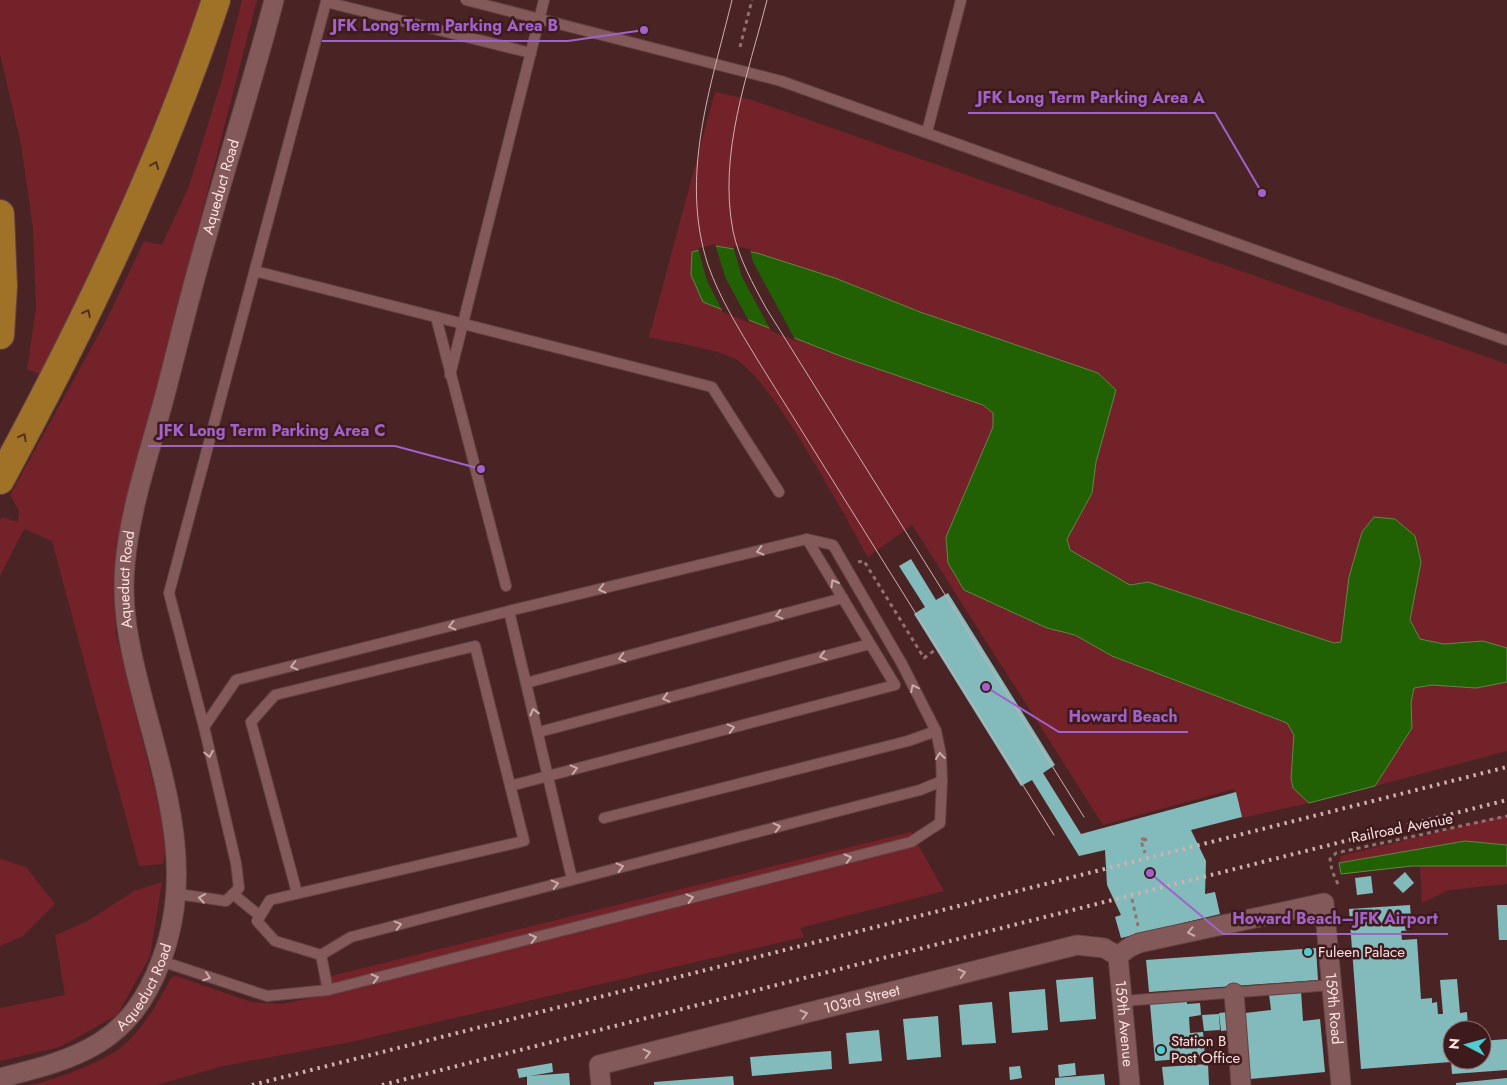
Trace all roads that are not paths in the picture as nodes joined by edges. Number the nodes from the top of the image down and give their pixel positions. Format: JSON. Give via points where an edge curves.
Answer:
{"nodes":[{"id":1,"x":216,"y":0,"type":"edge"},
{"id":2,"x":274,"y":0,"type":"edge"},
{"id":3,"x":466,"y":0,"type":"edge"},
{"id":4,"x":544,"y":0,"type":"edge"},
{"id":5,"x":961,"y":0,"type":"edge"},
{"id":6,"x":540,"y":18,"type":"junction"},
{"id":7,"x":531,"y":53,"type":"junction"},
{"id":8,"x":927,"y":132,"type":"junction"},
{"id":9,"x":0,"y":214,"type":"edge"},
{"id":10,"x":255,"y":271,"type":"junction"},
{"id":11,"x":436,"y":317,"type":"junction"},
{"id":12,"x":463,"y":324,"type":"junction"},
{"id":13,"x":0,"y":334,"type":"edge"},
{"id":14,"x":1507,"y":340,"type":"edge"},
{"id":15,"x":450,"y":375,"type":"junction"},
{"id":16,"x":0,"y":480,"type":"edge"},
{"id":17,"x":779,"y":492,"type":"dead end"},
{"id":18,"x":807,"y":539,"type":"junction"},
{"id":19,"x":506,"y":586,"type":"dead end"},
{"id":20,"x":842,"y":598,"type":"junction"},
{"id":21,"x":509,"y":611,"type":"junction"},
{"id":22,"x":870,"y":644,"type":"junction"},
{"id":23,"x":526,"y":683,"type":"junction"},
{"id":24,"x":204,"y":727,"type":"junction"},
{"id":25,"x":936,"y":731,"type":"junction"},
{"id":26,"x":539,"y":732,"type":"junction"},
{"id":27,"x":548,"y":776,"type":"junction"},
{"id":28,"x":942,"y":781,"type":"junction"},
{"id":29,"x":510,"y":786,"type":"junction"},
{"id":30,"x":604,"y":818,"type":"dead end"},
{"id":31,"x":572,"y":879,"type":"junction"},
{"id":32,"x":297,"y":893,"type":"junction"},
{"id":33,"x":178,"y":894,"type":"junction"},
{"id":34,"x":233,"y":894,"type":"junction"},
{"id":35,"x":260,"y":916,"type":"junction"},
{"id":36,"x":321,"y":955,"type":"junction"},
{"id":37,"x":1119,"y":958,"type":"junction"},
{"id":38,"x":161,"y":961,"type":"junction"},
{"id":39,"x":1332,"y":985,"type":"junction"},
{"id":40,"x":328,"y":990,"type":"junction"},
{"id":41,"x":1234,"y":993,"type":"junction"},
{"id":42,"x":1123,"y":1001,"type":"junction"},
{"id":43,"x":0,"y":1078,"type":"edge"},
{"id":44,"x":601,"y":1085,"type":"edge"},
{"id":45,"x":1130,"y":1085,"type":"edge"},
{"id":46,"x":1241,"y":1085,"type":"edge"},
{"id":47,"x":1341,"y":1085,"type":"edge"}],
"edges":[{"from":16,"to":1,"type":"highway","one_way":true,"via":[[134,215]]},
{"from":2,"to":33,"type":"street","name":"Aqueduct Road","via":[[198,266],[137,500],[125,565],[127,634],[171,809]]},
{"from":3,"to":6,"type":"lane"},
{"from":4,"to":6,"type":"lane"},
{"from":5,"to":8,"type":"lane"},
{"from":6,"to":7,"type":"lane"},
{"from":6,"to":8,"type":"lane","via":[[781,81]]},
{"from":7,"to":10,"type":"lane","via":[[326,2]]},
{"from":7,"to":12,"type":"lane"},
{"from":8,"to":14,"type":"lane"},
{"from":9,"to":13,"type":"highway","via":[[3,286]]},
{"from":10,"to":11,"type":"lane"},
{"from":10,"to":24,"type":"lane","via":[[169,593]]},
{"from":11,"to":12,"type":"lane"},
{"from":11,"to":15,"type":"lane"},
{"from":12,"to":15,"type":"lane"},
{"from":12,"to":17,"type":"lane","via":[[712,387]]},
{"from":15,"to":19,"type":"lane"},
{"from":20,"to":18,"type":"lane","one_way":true},
{"from":18,"to":21,"type":"lane","one_way":true},
{"from":25,"to":18,"type":"lane","one_way":true,"via":[[902,664],[832,545]]},
{"from":20,"to":22,"type":"lane"},
{"from":20,"to":23,"type":"lane","one_way":true},
{"from":21,"to":23,"type":"lane"},
{"from":21,"to":24,"type":"lane","one_way":true,"via":[[236,680]]},
{"from":22,"to":26,"type":"lane","one_way":true},
{"from":27,"to":22,"type":"lane","one_way":true,"via":[[895,684]]},
{"from":26,"to":23,"type":"lane","one_way":true},
{"from":24,"to":34,"type":"lane","one_way":true,"via":[[236,862],[239,888]]},
{"from":28,"to":25,"type":"lane","one_way":true},
{"from":25,"to":30,"type":"lane"},
{"from":26,"to":27,"type":"lane"},
{"from":27,"to":29,"type":"lane"},
{"from":27,"to":31,"type":"lane"},
{"from":31,"to":28,"type":"lane","one_way":true,"via":[[920,790]]},
{"from":40,"to":28,"type":"lane","one_way":true,"via":[[911,842],[940,823]]},
{"from":29,"to":32,"type":"lane","via":[[524,841]]},
{"from":29,"to":32,"type":"lane","via":[[475,646],[275,696],[251,722]]},
{"from":36,"to":31,"type":"lane","one_way":true,"via":[[351,937]]},
{"from":32,"to":35,"type":"lane","via":[[270,900]]},
{"from":34,"to":33,"type":"lane","one_way":true,"via":[[226,901]]},
{"from":33,"to":38,"type":"street","name":"Aqueduct Road"},
{"from":34,"to":35,"type":"lane"},
{"from":35,"to":36,"type":"lane","via":[[257,921],[274,941]]},
{"from":36,"to":40,"type":"lane"},
{"from":39,"to":37,"type":"street","name":"159th Road","one_way":true,"via":[[1324,903],[1139,944],[1130,947]]},
{"from":37,"to":42,"type":"street","name":"159th Avenue"},
{"from":44,"to":37,"type":"street","name":"103rd Street","one_way":true,"via":[[600,1065],[1077,945],[1104,948]]},
{"from":38,"to":40,"type":"lane","one_way":true,"via":[[267,996]]},
{"from":38,"to":43,"type":"street","name":"Aqueduct Road","via":[[137,1007],[109,1038],[71,1058]]},
{"from":39,"to":41,"type":"lane"},
{"from":39,"to":47,"type":"street","name":"159th Road"},
{"from":41,"to":42,"type":"lane"},
{"from":41,"to":46,"type":"street"},
{"from":42,"to":45,"type":"street","name":"159th Avenue"}]}
